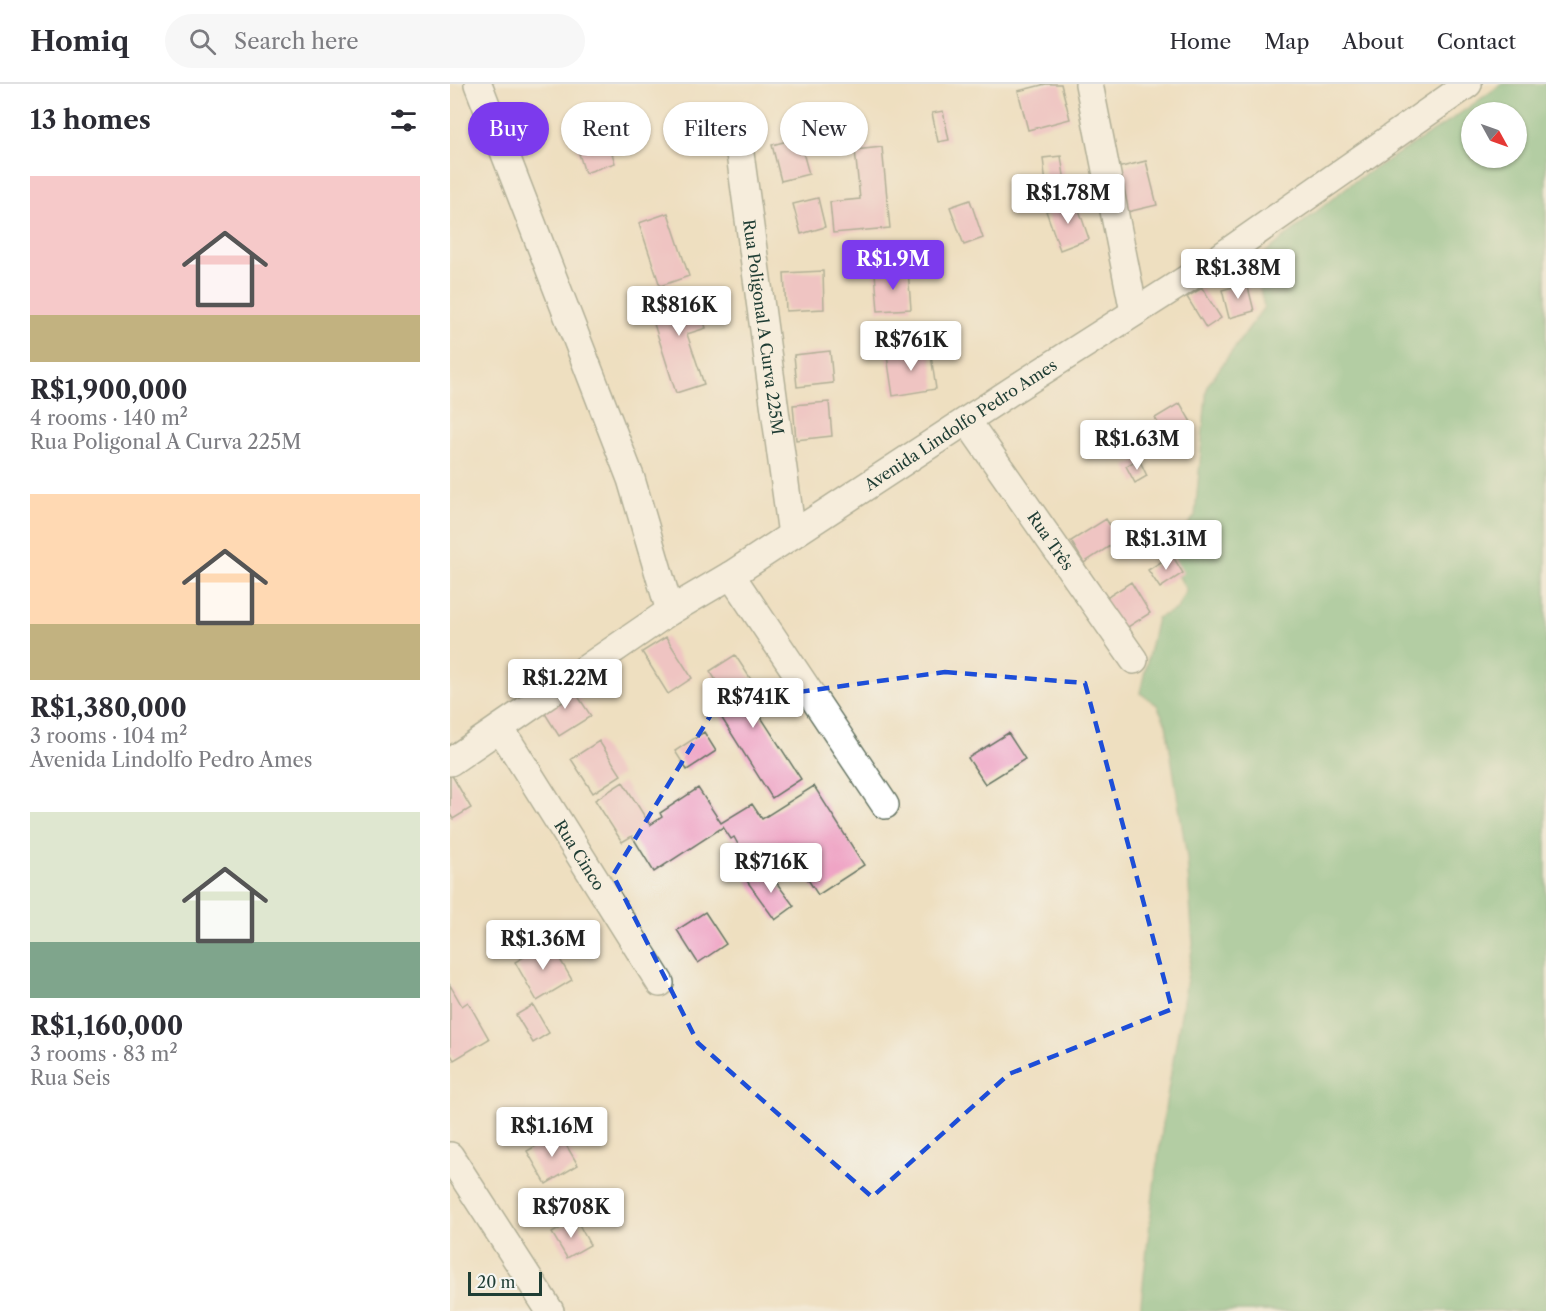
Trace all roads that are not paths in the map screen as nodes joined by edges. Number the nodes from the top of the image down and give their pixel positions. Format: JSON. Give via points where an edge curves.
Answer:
{"nodes":[{"id":1,"x":478,"y":84,"type":"edge"},
{"id":2,"x":1089,"y":84,"type":"edge"},
{"id":3,"x":1468,"y":84,"type":"edge"},
{"id":4,"x":740,"y":156,"type":"edge"},
{"id":5,"x":1134,"y":312,"type":"junction"},
{"id":6,"x":967,"y":421,"type":"junction"},
{"id":7,"x":792,"y":535,"type":"junction"},
{"id":8,"x":731,"y":575,"type":"junction"},
{"id":9,"x":670,"y":611,"type":"junction"},
{"id":10,"x":1134,"y":660,"type":"dead end"},
{"id":11,"x":500,"y":728,"type":"junction"},
{"id":12,"x":450,"y":762,"type":"edge"},
{"id":13,"x":885,"y":805,"type":"dead end"},
{"id":14,"x":660,"y":983,"type":"dead end"},
{"id":15,"x":450,"y":1156,"type":"edge"},
{"id":16,"x":550,"y":1311,"type":"edge"}],
"edges":[{"from":1,"to":9,"type":"street","via":[[631,479]]},
{"from":2,"to":5,"type":"street"},
{"from":3,"to":5,"type":"street","name":"Avenida Lindolfo Pedro Ames","via":[[1209,265]]},
{"from":4,"to":7,"type":"street","name":"Rua Poligonal A Curva 225M"},
{"from":5,"to":6,"type":"street","name":"Avenida Lindolfo Pedro Ames"},
{"from":6,"to":7,"type":"street","name":"Avenida Lindolfo Pedro Ames"},
{"from":6,"to":10,"type":"street","name":"Rua Três"},
{"from":7,"to":8,"type":"street","name":"Avenida Lindolfo Pedro Ames"},
{"from":8,"to":9,"type":"street","name":"Avenida Lindolfo Pedro Ames"},
{"from":8,"to":13,"type":"street"},
{"from":9,"to":11,"type":"street","name":"Avenida Lindolfo Pedro Ames"},
{"from":11,"to":12,"type":"street","name":"Avenida Lindolfo Pedro Ames"},
{"from":11,"to":14,"type":"street","name":"Rua Cinco"},
{"from":15,"to":16,"type":"street"}]}
